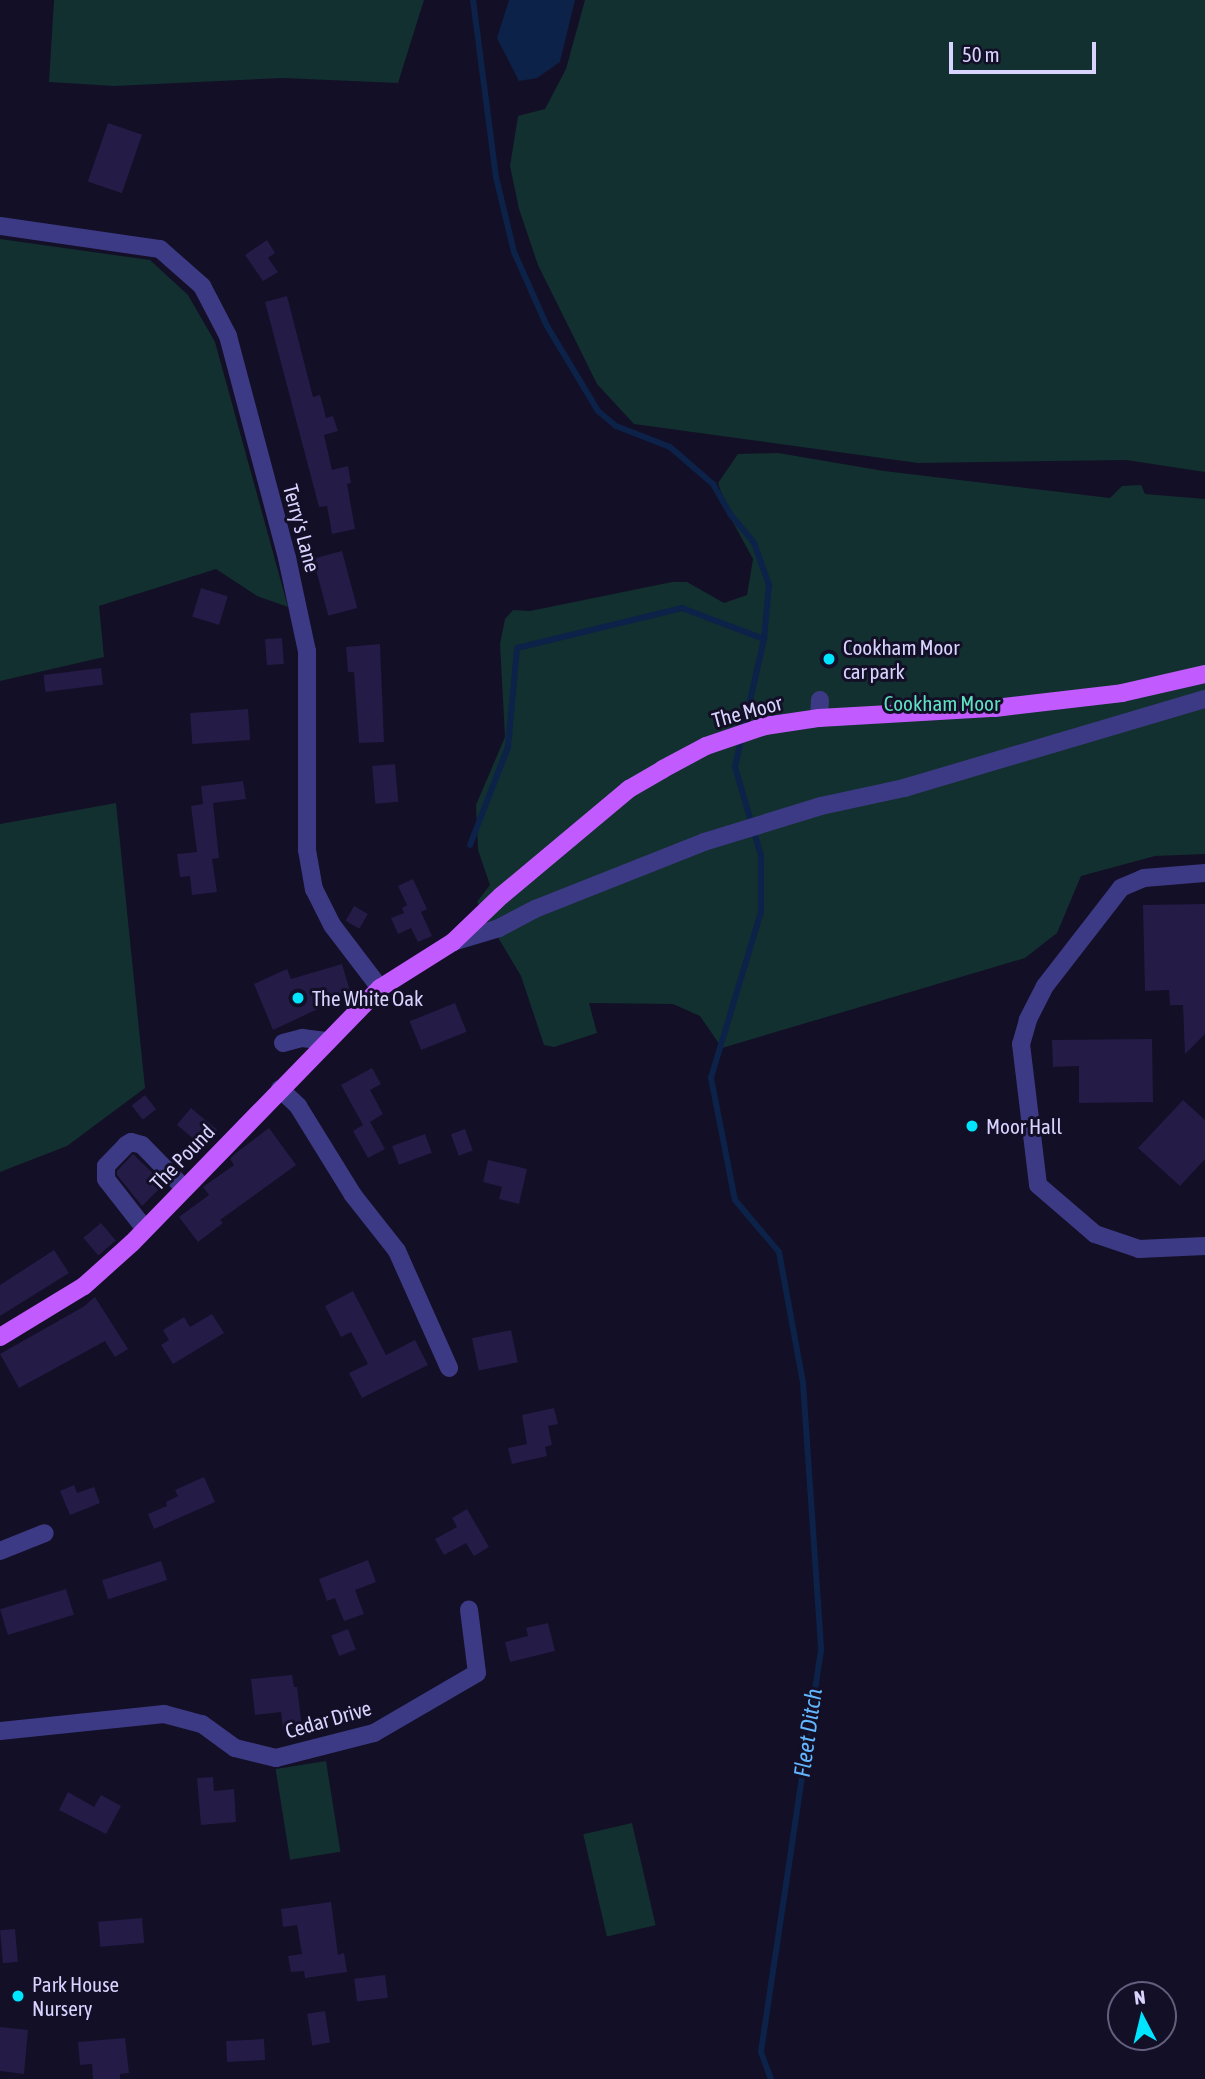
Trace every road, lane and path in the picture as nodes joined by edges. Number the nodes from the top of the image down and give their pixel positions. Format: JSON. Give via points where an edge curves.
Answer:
{"nodes":[{"id":1,"x":0,"y":226,"type":"edge"},
{"id":2,"x":1205,"y":674,"type":"edge"},
{"id":3,"x":1205,"y":699,"type":"edge"},
{"id":4,"x":1205,"y":873,"type":"edge"},
{"id":5,"x":453,"y":942,"type":"junction"},
{"id":6,"x":380,"y":988,"type":"junction"},
{"id":7,"x":327,"y":1041,"type":"junction"},
{"id":8,"x":283,"y":1044,"type":"dead end"},
{"id":9,"x":280,"y":1088,"type":"junction"},
{"id":10,"x":184,"y":1188,"type":"junction"},
{"id":11,"x":145,"y":1229,"type":"junction"},
{"id":12,"x":1205,"y":1246,"type":"edge"},
{"id":13,"x":0,"y":1337,"type":"edge"},
{"id":14,"x":449,"y":1368,"type":"dead end"},
{"id":15,"x":45,"y":1533,"type":"dead end"},
{"id":16,"x":0,"y":1551,"type":"edge"},
{"id":17,"x":469,"y":1610,"type":"dead end"},
{"id":18,"x":0,"y":1731,"type":"edge"}],
"edges":[{"from":1,"to":6,"type":"street","name":"Terry's Lane","via":[[160,249],[202,286],[228,336],[288,558],[307,651],[307,850],[314,889],[332,925]]},
{"from":2,"to":5,"type":"main road","name":"The Moor","via":[[1122,693],[995,708],[819,709],[706,746],[629,789]]},
{"from":3,"to":5,"type":"street","via":[[704,842],[499,928]]},
{"from":4,"to":12,"type":"street","via":[[1144,878],[1121,888],[1045,986],[1021,1044],[1038,1185],[1095,1234],[1139,1249]]},
{"from":5,"to":6,"type":"main road","name":"The Moor"},
{"from":6,"to":7,"type":"main road","name":"The Pound"},
{"from":7,"to":8,"type":"street","via":[[302,1038]]},
{"from":7,"to":9,"type":"main road","name":"The Pound"},
{"from":9,"to":10,"type":"main road","name":"The Pound"},
{"from":9,"to":14,"type":"street","via":[[298,1106],[353,1195],[397,1251]]},
{"from":10,"to":11,"type":"main road","name":"The Pound"},
{"from":10,"to":11,"type":"street","via":[[142,1145],[131,1142],[106,1166],[106,1179]]},
{"from":11,"to":13,"type":"main road","name":"The Pound","via":[[83,1286]]},
{"from":15,"to":16,"type":"street"},
{"from":17,"to":18,"type":"street","name":"Cedar Drive","via":[[477,1673],[374,1733],[276,1758],[235,1748],[202,1724],[164,1714]]}]}
